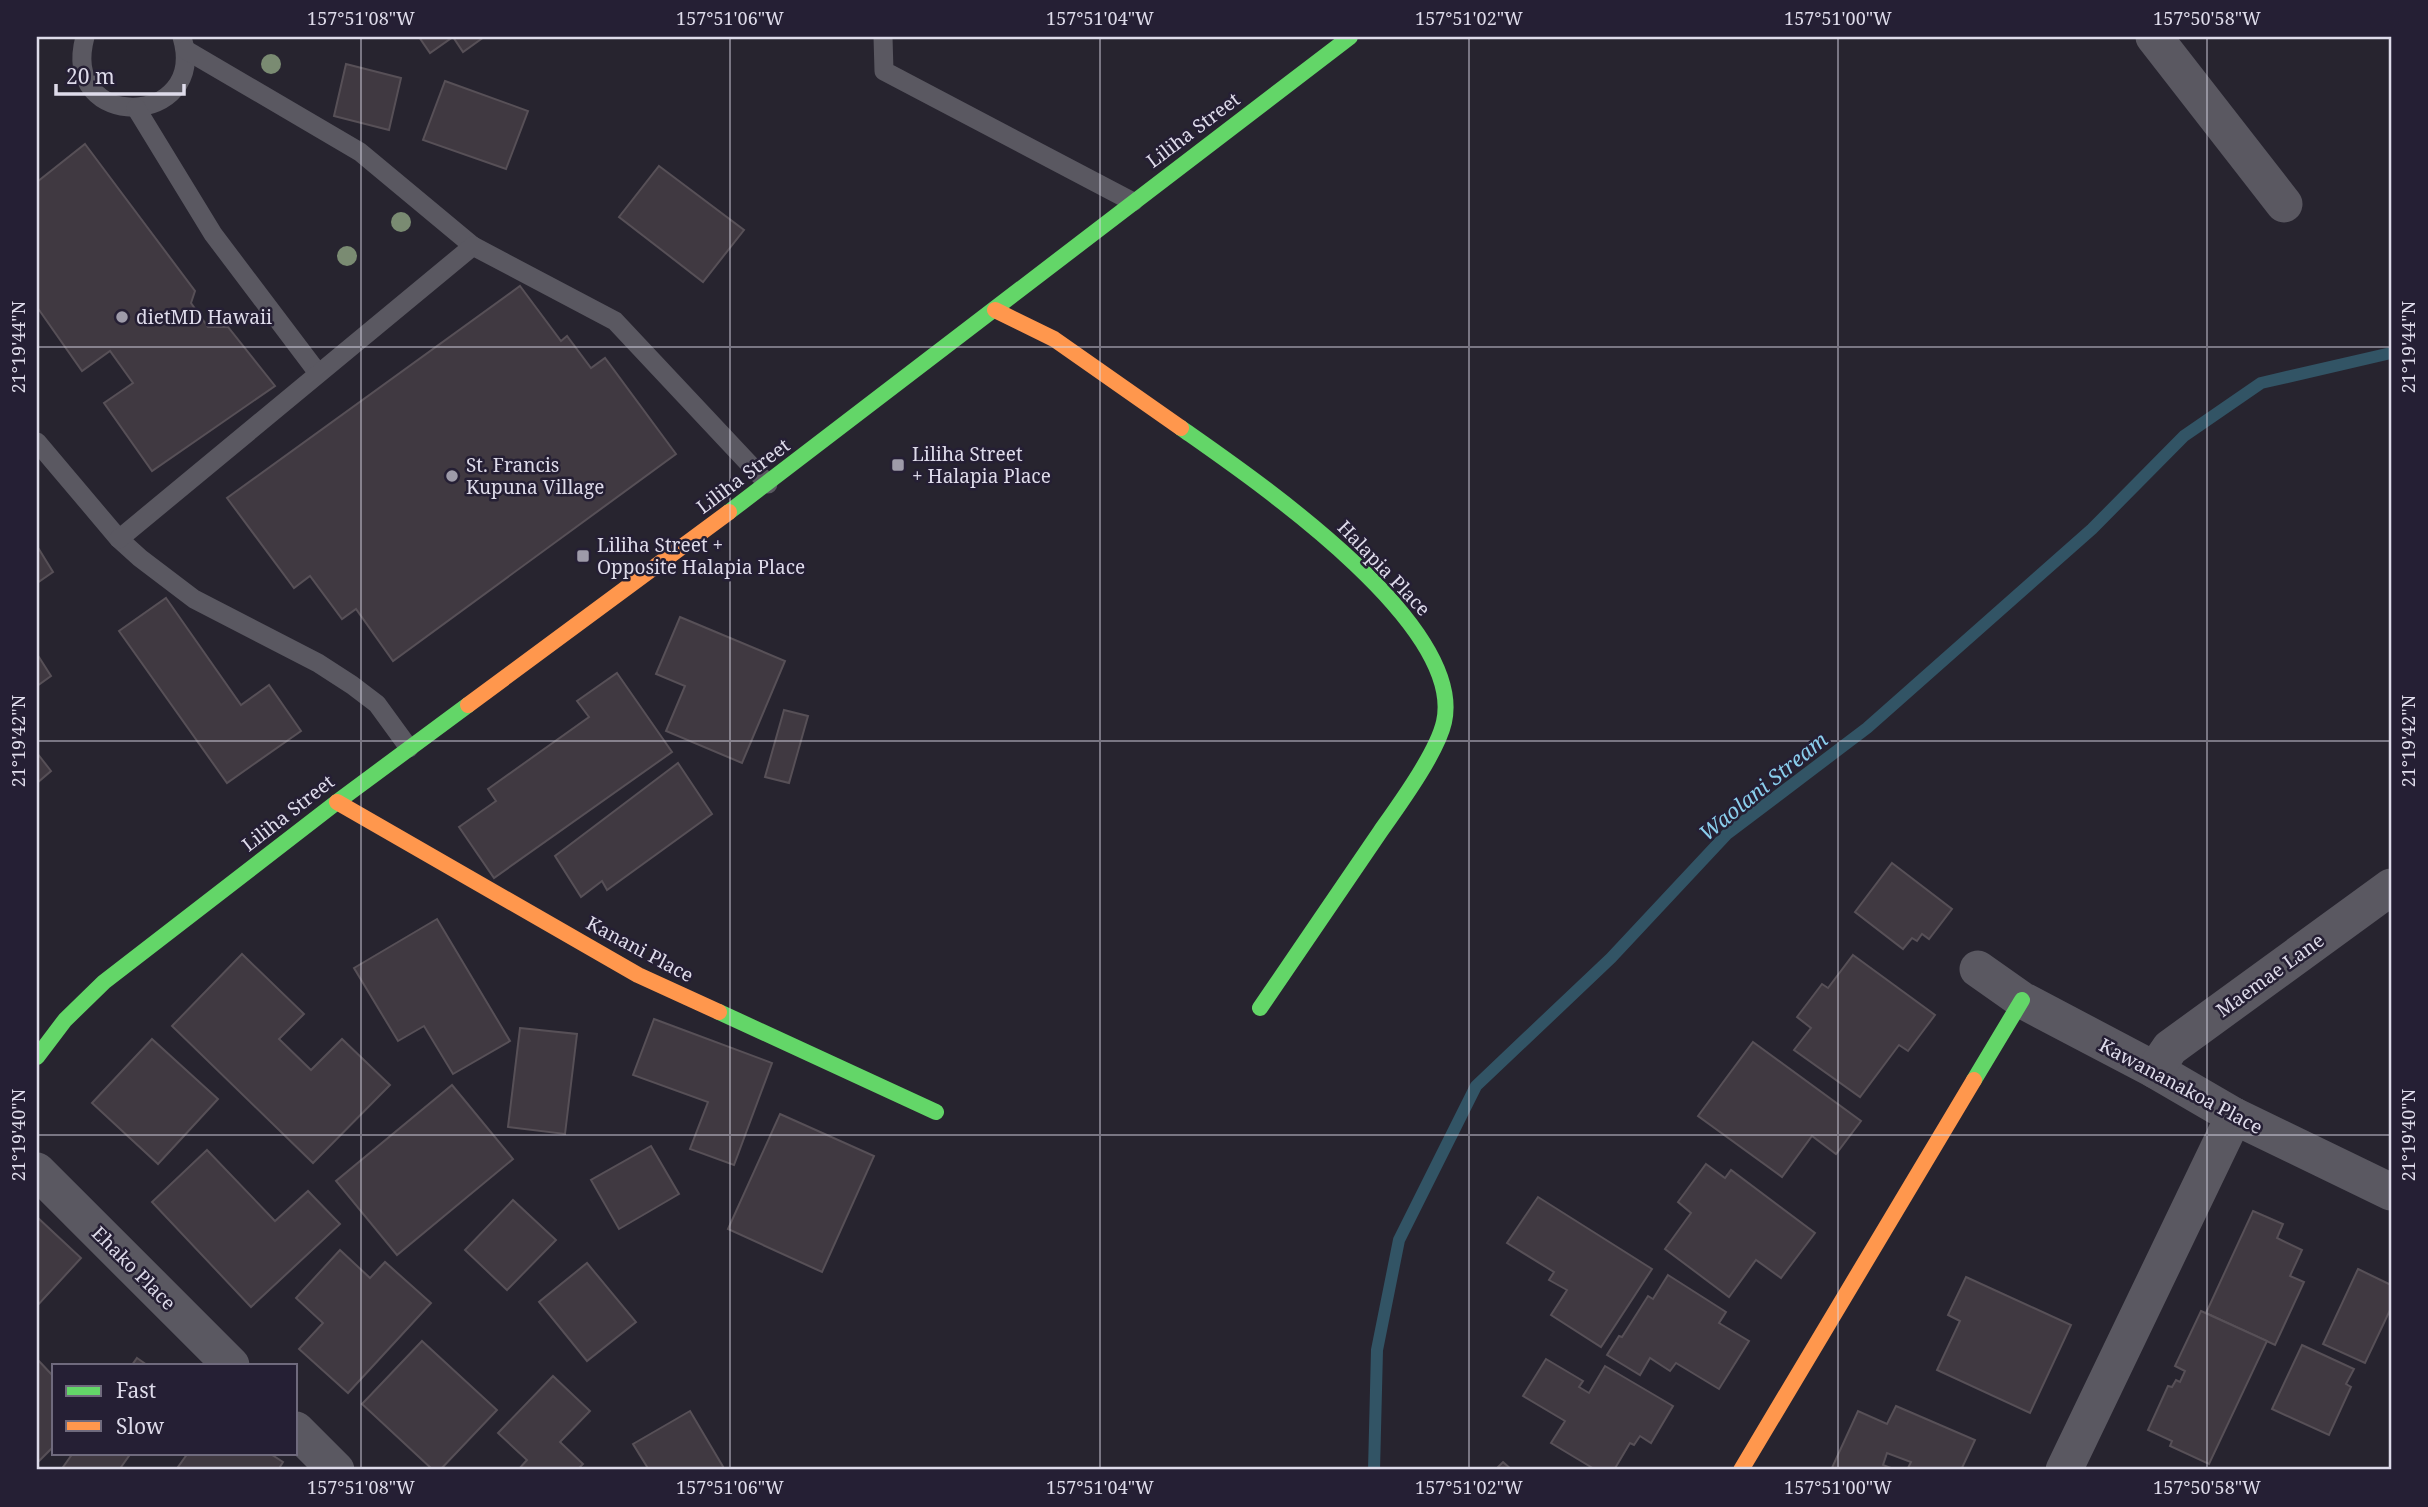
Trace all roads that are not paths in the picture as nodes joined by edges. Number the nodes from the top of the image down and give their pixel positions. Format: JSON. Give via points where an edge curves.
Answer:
{"nodes":[{"id":1,"x":85,"y":37,"type":"edge"},
{"id":2,"x":883,"y":37,"type":"edge"},
{"id":3,"x":1350,"y":37,"type":"edge"},
{"id":4,"x":2154,"y":37,"type":"edge"},
{"id":5,"x":184,"y":43,"type":"edge"},
{"id":6,"x":136,"y":108,"type":"junction"},
{"id":7,"x":1133,"y":202,"type":"junction"},
{"id":8,"x":2284,"y":204,"type":"dead end"},
{"id":9,"x":473,"y":246,"type":"junction"},
{"id":10,"x":995,"y":310,"type":"junction"},
{"id":11,"x":318,"y":373,"type":"junction"},
{"id":12,"x":37,"y":442,"type":"edge"},
{"id":13,"x":768,"y":484,"type":"junction"},
{"id":14,"x":119,"y":539,"type":"junction"},
{"id":15,"x":409,"y":748,"type":"junction"},
{"id":16,"x":337,"y":802,"type":"junction"},
{"id":17,"x":2391,"y":887,"type":"edge"},
{"id":18,"x":1978,"y":969,"type":"dead end"},
{"id":19,"x":2022,"y":1000,"type":"junction"},
{"id":20,"x":1260,"y":1008,"type":"dead end"},
{"id":21,"x":37,"y":1057,"type":"edge"},
{"id":22,"x":2155,"y":1070,"type":"junction"},
{"id":23,"x":936,"y":1112,"type":"dead end"},
{"id":24,"x":2234,"y":1116,"type":"junction"},
{"id":25,"x":37,"y":1171,"type":"edge"},
{"id":26,"x":2391,"y":1192,"type":"edge"},
{"id":27,"x":230,"y":1364,"type":"edge"},
{"id":28,"x":298,"y":1432,"type":"edge"},
{"id":29,"x":336,"y":1470,"type":"edge"},
{"id":30,"x":1741,"y":1470,"type":"edge"},
{"id":31,"x":2064,"y":1470,"type":"edge"}],
"edges":[{"from":1,"to":6,"type":"lane","via":[[81,51],[89,85],[118,106]]},
{"from":2,"to":7,"type":"lane","via":[[884,71]]},
{"from":3,"to":7,"type":"street","name":"Liliha Street"},
{"from":4,"to":8,"type":"street"},
{"from":5,"to":6,"type":"lane","via":[[184,67],[178,83],[152,105]]},
{"from":5,"to":9,"type":"lane","via":[[360,152]]},
{"from":6,"to":11,"type":"lane","via":[[213,234]]},
{"from":7,"to":10,"type":"street","name":"Liliha Street"},
{"from":9,"to":11,"type":"lane"},
{"from":9,"to":13,"type":"lane","via":[[615,321]]},
{"from":10,"to":13,"type":"street","name":"Liliha Street"},
{"from":10,"to":20,"type":"street","name":"Halapia Place","via":[[1054,340],[1311,523],[1389,599],[1420,637],[1440,673],[1444,721],[1436,742],[1404,797]]},
{"from":11,"to":14,"type":"lane"},
{"from":12,"to":14,"type":"lane"},
{"from":13,"to":15,"type":"street","name":"Liliha Street"},
{"from":14,"to":15,"type":"lane","via":[[194,599],[352,685],[377,704]]},
{"from":15,"to":16,"type":"street","name":"Liliha Street"},
{"from":16,"to":21,"type":"street","name":"Liliha Street","via":[[104,982],[65,1020]]},
{"from":16,"to":23,"type":"street","name":"Kanani Place","via":[[638,975]]},
{"from":17,"to":22,"type":"street","name":"Maemae Lane","via":[[2170,1048]]},
{"from":18,"to":19,"type":"street","name":"Kawananakoa Place"},
{"from":19,"to":22,"type":"street","name":"Kawananakoa Place"},
{"from":19,"to":30,"type":"street"},
{"from":22,"to":24,"type":"street","name":"Kawananakoa Place"},
{"from":24,"to":26,"type":"street","name":"Kawananakoa Place"},
{"from":24,"to":31,"type":"street"},
{"from":25,"to":27,"type":"street","name":"Ehako Place"},
{"from":28,"to":29,"type":"street"}]}
